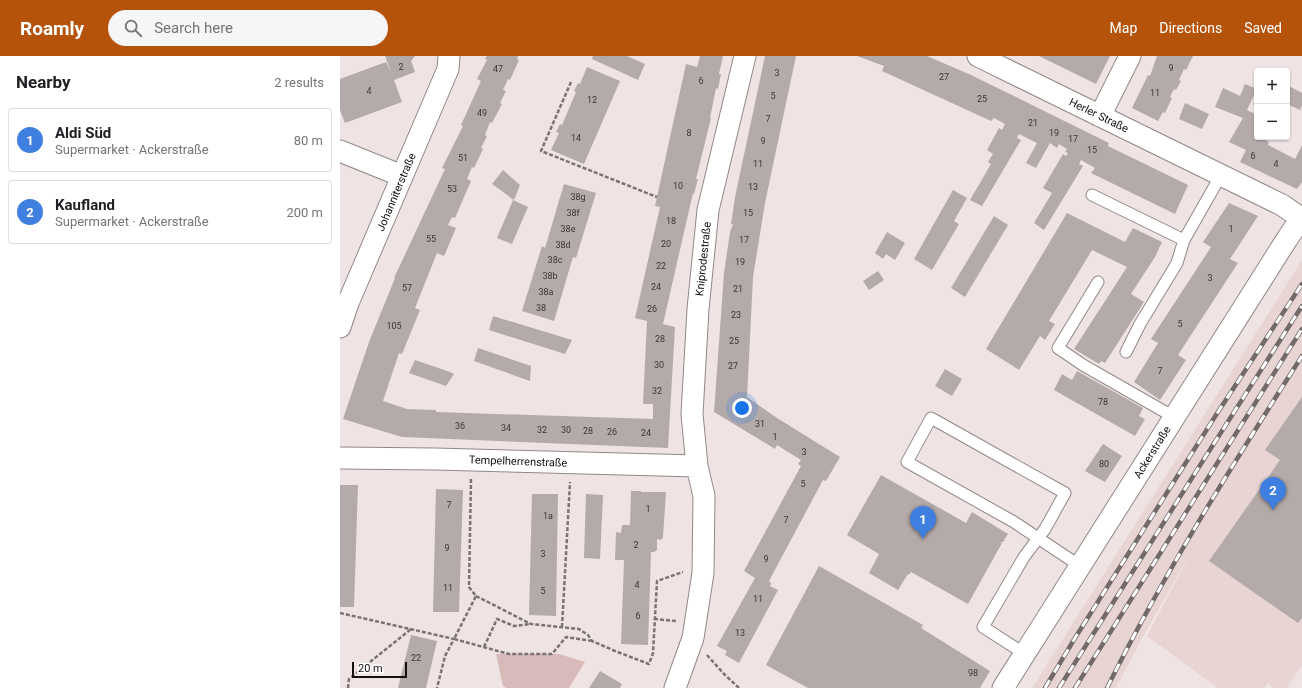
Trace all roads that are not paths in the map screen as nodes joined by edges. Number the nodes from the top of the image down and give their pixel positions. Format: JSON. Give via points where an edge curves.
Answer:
{"nodes":[{"id":1,"x":449,"y":56,"type":"edge"},
{"id":2,"x":744,"y":56,"type":"edge"},
{"id":3,"x":978,"y":56,"type":"edge"},
{"id":4,"x":1130,"y":56,"type":"edge"},
{"id":5,"x":1100,"y":116,"type":"junction"},
{"id":6,"x":340,"y":150,"type":"edge"},
{"id":7,"x":1221,"y":175,"type":"junction"},
{"id":8,"x":402,"y":176,"type":"junction"},
{"id":9,"x":1092,"y":195,"type":"dead end"},
{"id":10,"x":1302,"y":218,"type":"edge"},
{"id":11,"x":1184,"y":240,"type":"junction"},
{"id":12,"x":1098,"y":282,"type":"dead end"},
{"id":13,"x":340,"y":327,"type":"edge"},
{"id":14,"x":1126,"y":352,"type":"dead end"},
{"id":15,"x":1174,"y":417,"type":"junction"},
{"id":16,"x":340,"y":458,"type":"edge"},
{"id":17,"x":697,"y":466,"type":"junction"},
{"id":18,"x":1038,"y":538,"type":"junction"},
{"id":19,"x":1080,"y":566,"type":"junction"},
{"id":20,"x":1025,"y":654,"type":"junction"},
{"id":21,"x":675,"y":688,"type":"edge"},
{"id":22,"x":1003,"y":688,"type":"edge"}],
"edges":[{"from":1,"to":8,"type":"street","name":"Johanniterstraße","via":[[448,69]]},
{"from":2,"to":17,"type":"street","name":"Kniprodestraße","via":[[708,210],[698,309],[692,414]]},
{"from":3,"to":5,"type":"street","name":"Herler Straße"},
{"from":4,"to":5,"type":"street"},
{"from":5,"to":7,"type":"street","name":"Herler Straße"},
{"from":6,"to":8,"type":"street"},
{"from":7,"to":10,"type":"street","name":"Herler Straße","via":[[1282,205]]},
{"from":7,"to":11,"type":"lane"},
{"from":8,"to":13,"type":"street","name":"Johanniterstraße"},
{"from":9,"to":11,"type":"lane"},
{"from":10,"to":15,"type":"street","name":"Ackerstraße"},
{"from":11,"to":14,"type":"lane","via":[[1177,263]]},
{"from":12,"to":15,"type":"lane","via":[[1058,348]]},
{"from":15,"to":19,"type":"street","name":"Ackerstraße"},
{"from":16,"to":17,"type":"street","name":"Tempelherrenstraße"},
{"from":17,"to":21,"type":"street","name":"Kniprodestraße","via":[[704,496],[703,573],[693,638]]},
{"from":18,"to":18,"type":"lane","via":[[907,462],[931,418],[1065,493]]},
{"from":18,"to":19,"type":"lane"},
{"from":18,"to":20,"type":"lane","via":[[983,627]]},
{"from":19,"to":20,"type":"street","name":"Ackerstraße"},
{"from":20,"to":22,"type":"street","name":"Ackerstraße"}]}
